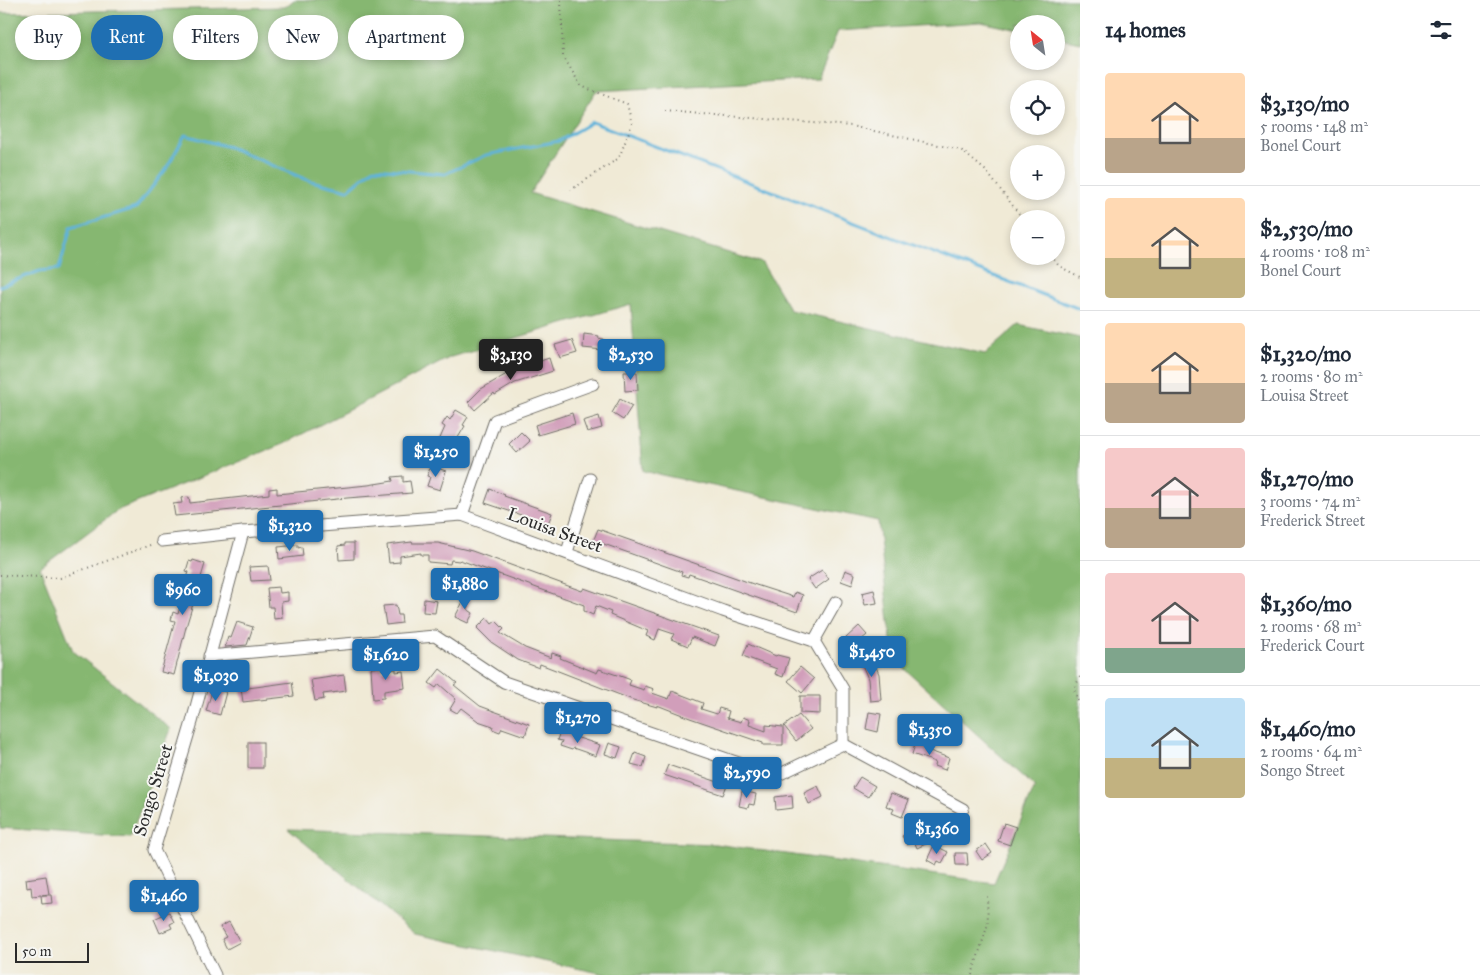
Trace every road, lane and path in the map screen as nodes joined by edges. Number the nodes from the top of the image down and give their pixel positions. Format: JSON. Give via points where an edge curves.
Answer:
{"nodes":[{"id":1,"x":561,"y":0,"type":"edge"},
{"id":2,"x":665,"y":112,"type":"dead end"},
{"id":3,"x":571,"y":190,"type":"dead end"},
{"id":4,"x":1016,"y":210,"type":"edge"},
{"id":5,"x":1058,"y":265,"type":"edge"},
{"id":6,"x":1080,"y":277,"type":"edge"},
{"id":7,"x":593,"y":384,"type":"dead end"},
{"id":8,"x":590,"y":479,"type":"dead end"},
{"id":9,"x":462,"y":515,"type":"junction"},
{"id":10,"x":243,"y":532,"type":"junction"},
{"id":11,"x":162,"y":541,"type":"joint"},
{"id":12,"x":567,"y":552,"type":"junction"},
{"id":13,"x":0,"y":575,"type":"edge"},
{"id":14,"x":836,"y":602,"type":"dead end"},
{"id":15,"x":814,"y":641,"type":"junction"},
{"id":16,"x":209,"y":656,"type":"junction"},
{"id":17,"x":1080,"y":677,"type":"edge"},
{"id":18,"x":1080,"y":707,"type":"edge"},
{"id":19,"x":843,"y":744,"type":"junction"},
{"id":20,"x":963,"y":809,"type":"dead end"},
{"id":21,"x":987,"y":896,"type":"dead end"},
{"id":22,"x":215,"y":975,"type":"edge"},
{"id":23,"x":972,"y":975,"type":"edge"}],
"edges":[{"from":1,"to":3,"type":"path","via":[[563,56],[581,86],[627,104],[632,124],[619,158]]},
{"from":2,"to":4,"type":"path","via":[[851,126],[961,150],[986,171]]},
{"from":5,"to":6,"type":"path"},
{"from":7,"to":9,"type":"street","via":[[495,420]]},
{"from":8,"to":12,"type":"street"},
{"from":9,"to":10,"type":"street","name":"Louisa Street"},
{"from":9,"to":12,"type":"street","name":"Louisa Street"},
{"from":10,"to":11,"type":"street","name":"Louisa Street"},
{"from":10,"to":16,"type":"street","name":"Songo Street"},
{"from":11,"to":13,"type":"path","via":[[60,578]]},
{"from":12,"to":15,"type":"street","name":"Louisa Street","via":[[723,611]]},
{"from":14,"to":15,"type":"street"},
{"from":15,"to":19,"type":"street","via":[[844,689]]},
{"from":16,"to":19,"type":"street","via":[[435,636],[504,682],[776,776]]},
{"from":16,"to":22,"type":"street","name":"Songo Street","via":[[154,850]]},
{"from":17,"to":18,"type":"path","via":[[1074,690]]},
{"from":19,"to":20,"type":"street"},
{"from":21,"to":23,"type":"path","via":[[988,924]]}]}
